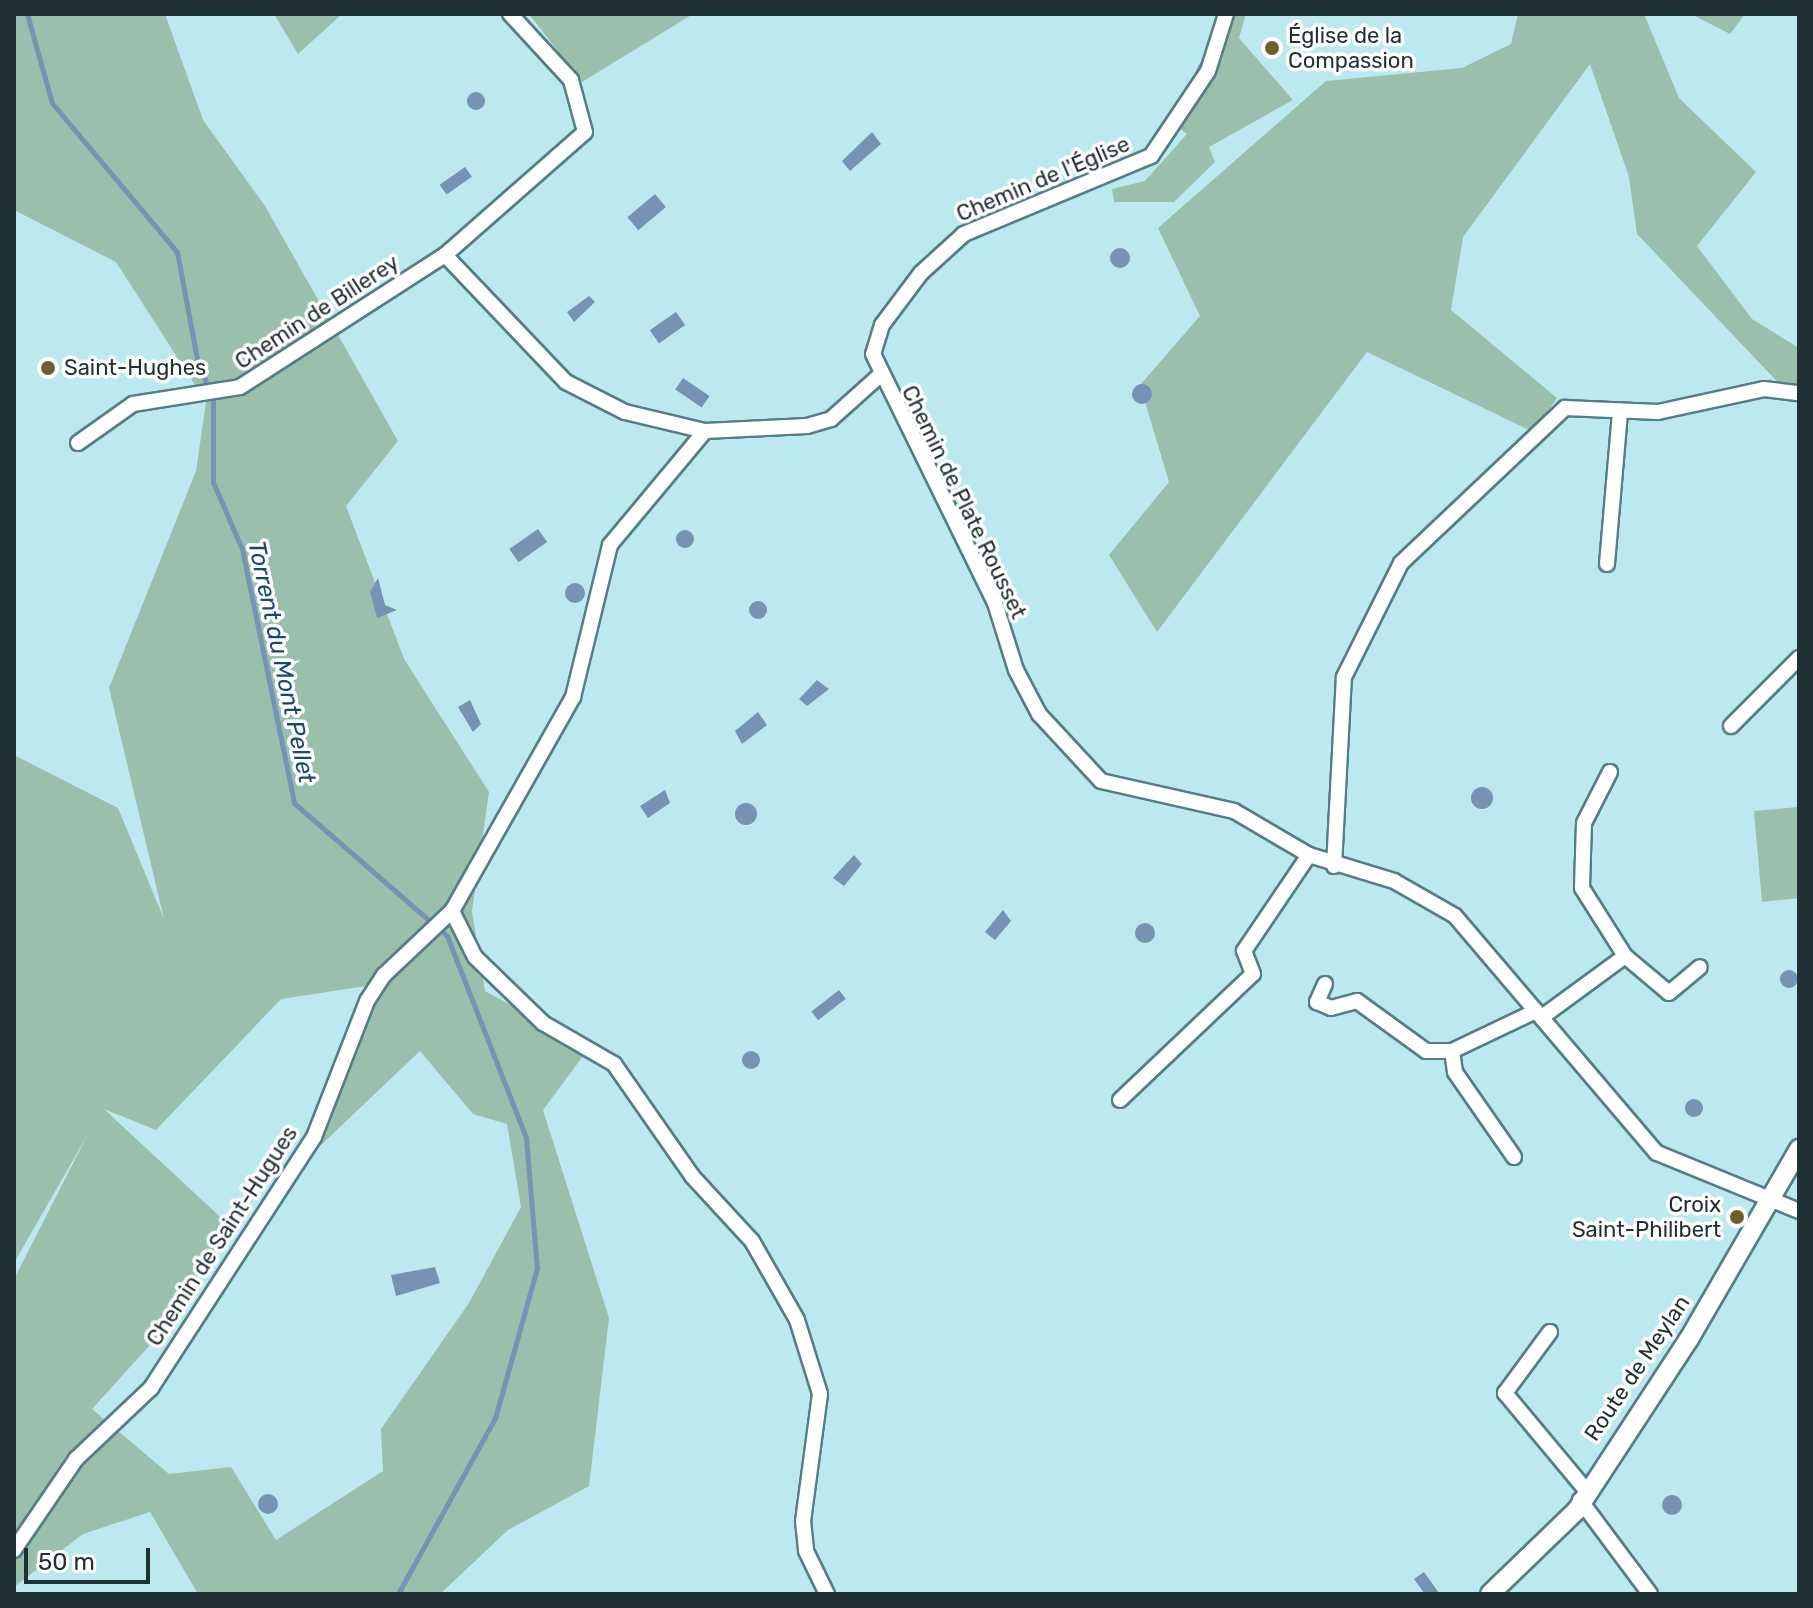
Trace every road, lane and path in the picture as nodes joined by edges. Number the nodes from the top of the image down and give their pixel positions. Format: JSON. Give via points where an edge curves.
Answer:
{"nodes":[{"id":1,"x":510,"y":14,"type":"edge"},
{"id":2,"x":1226,"y":14,"type":"edge"},
{"id":3,"x":445,"y":255,"type":"junction"},
{"id":4,"x":878,"y":377,"type":"junction"},
{"id":5,"x":1799,"y":393,"type":"edge"},
{"id":6,"x":1620,"y":411,"type":"junction"},
{"id":7,"x":705,"y":431,"type":"junction"},
{"id":8,"x":78,"y":443,"type":"dead end"},
{"id":9,"x":1607,"y":564,"type":"dead end"},
{"id":10,"x":1799,"y":658,"type":"edge"},
{"id":11,"x":1731,"y":726,"type":"dead end"},
{"id":12,"x":1610,"y":772,"type":"dead end"},
{"id":13,"x":1309,"y":855,"type":"junction"},
{"id":14,"x":1334,"y":866,"type":"junction"},
{"id":15,"x":452,"y":911,"type":"junction"},
{"id":16,"x":1625,"y":956,"type":"junction"},
{"id":17,"x":1700,"y":967,"type":"dead end"},
{"id":18,"x":1325,"y":984,"type":"dead end"},
{"id":19,"x":1539,"y":1014,"type":"junction"},
{"id":20,"x":1452,"y":1051,"type":"junction"},
{"id":21,"x":1120,"y":1100,"type":"dead end"},
{"id":22,"x":1799,"y":1149,"type":"edge"},
{"id":23,"x":1514,"y":1157,"type":"dead end"},
{"id":24,"x":1764,"y":1202,"type":"junction"},
{"id":25,"x":1799,"y":1211,"type":"edge"},
{"id":26,"x":1550,"y":1332,"type":"dead end"},
{"id":27,"x":1583,"y":1494,"type":"junction"},
{"id":28,"x":14,"y":1550,"type":"edge"},
{"id":29,"x":827,"y":1594,"type":"edge"},
{"id":30,"x":1490,"y":1594,"type":"edge"},
{"id":31,"x":1650,"y":1594,"type":"edge"}],
"edges":[{"from":1,"to":3,"type":"street","name":"Chemin de Billerey","via":[[571,80],[585,132]]},
{"from":2,"to":4,"type":"street","name":"Chemin de l'Église","via":[[1208,71],[1151,156],[993,221],[942,250],[882,325],[873,354]]},
{"from":3,"to":7,"type":"street","via":[[566,382],[625,412]]},
{"from":3,"to":8,"type":"street","name":"Chemin de Billerey","via":[[240,387],[133,404]]},
{"from":4,"to":7,"type":"street","via":[[818,424]]},
{"from":4,"to":13,"type":"street","name":"Chemin de Plate Rousset","via":[[995,603],[1039,714],[1101,781],[1234,811]]},
{"from":5,"to":6,"type":"street","via":[[1764,389],[1658,412]]},
{"from":6,"to":9,"type":"street"},
{"from":6,"to":14,"type":"street","via":[[1565,408],[1401,563],[1344,677]]},
{"from":7,"to":15,"type":"street","name":"Chemin de Saint-Hugues","via":[[610,545],[573,697]]},
{"from":10,"to":11,"type":"street"},
{"from":12,"to":16,"type":"street","via":[[1584,823],[1582,888]]},
{"from":13,"to":14,"type":"street","name":"Chemin de Plate Rousset"},
{"from":13,"to":21,"type":"street","via":[[1244,951],[1253,974]]},
{"from":14,"to":19,"type":"street","name":"Chemin de Plate Rousset","via":[[1394,881],[1455,916]]},
{"from":15,"to":28,"type":"street","name":"Chemin de Saint-Hugues","via":[[367,1001],[314,1137],[151,1388],[76,1459]]},
{"from":15,"to":29,"type":"street","via":[[475,957],[543,1023],[614,1064],[692,1176],[752,1241],[797,1320],[820,1394],[803,1521],[806,1551]]},
{"from":16,"to":17,"type":"street","via":[[1669,993]]},
{"from":16,"to":19,"type":"street"},
{"from":18,"to":20,"type":"street","via":[[1317,1002],[1331,1008],[1357,1001],[1426,1051]]},
{"from":19,"to":20,"type":"street"},
{"from":19,"to":24,"type":"street","name":"Chemin de Plate Rousset","via":[[1657,1153]]},
{"from":20,"to":23,"type":"street","via":[[1455,1072]]},
{"from":22,"to":24,"type":"street","name":"Route de Meylan"},
{"from":24,"to":25,"type":"street","name":"Chemin de Plate Rousset"},
{"from":24,"to":27,"type":"street","name":"Route de Meylan","via":[[1689,1339]]},
{"from":26,"to":27,"type":"street","via":[[1505,1393]]},
{"from":27,"to":30,"type":"street","name":"Route de Meylan"},
{"from":27,"to":31,"type":"street"}]}
